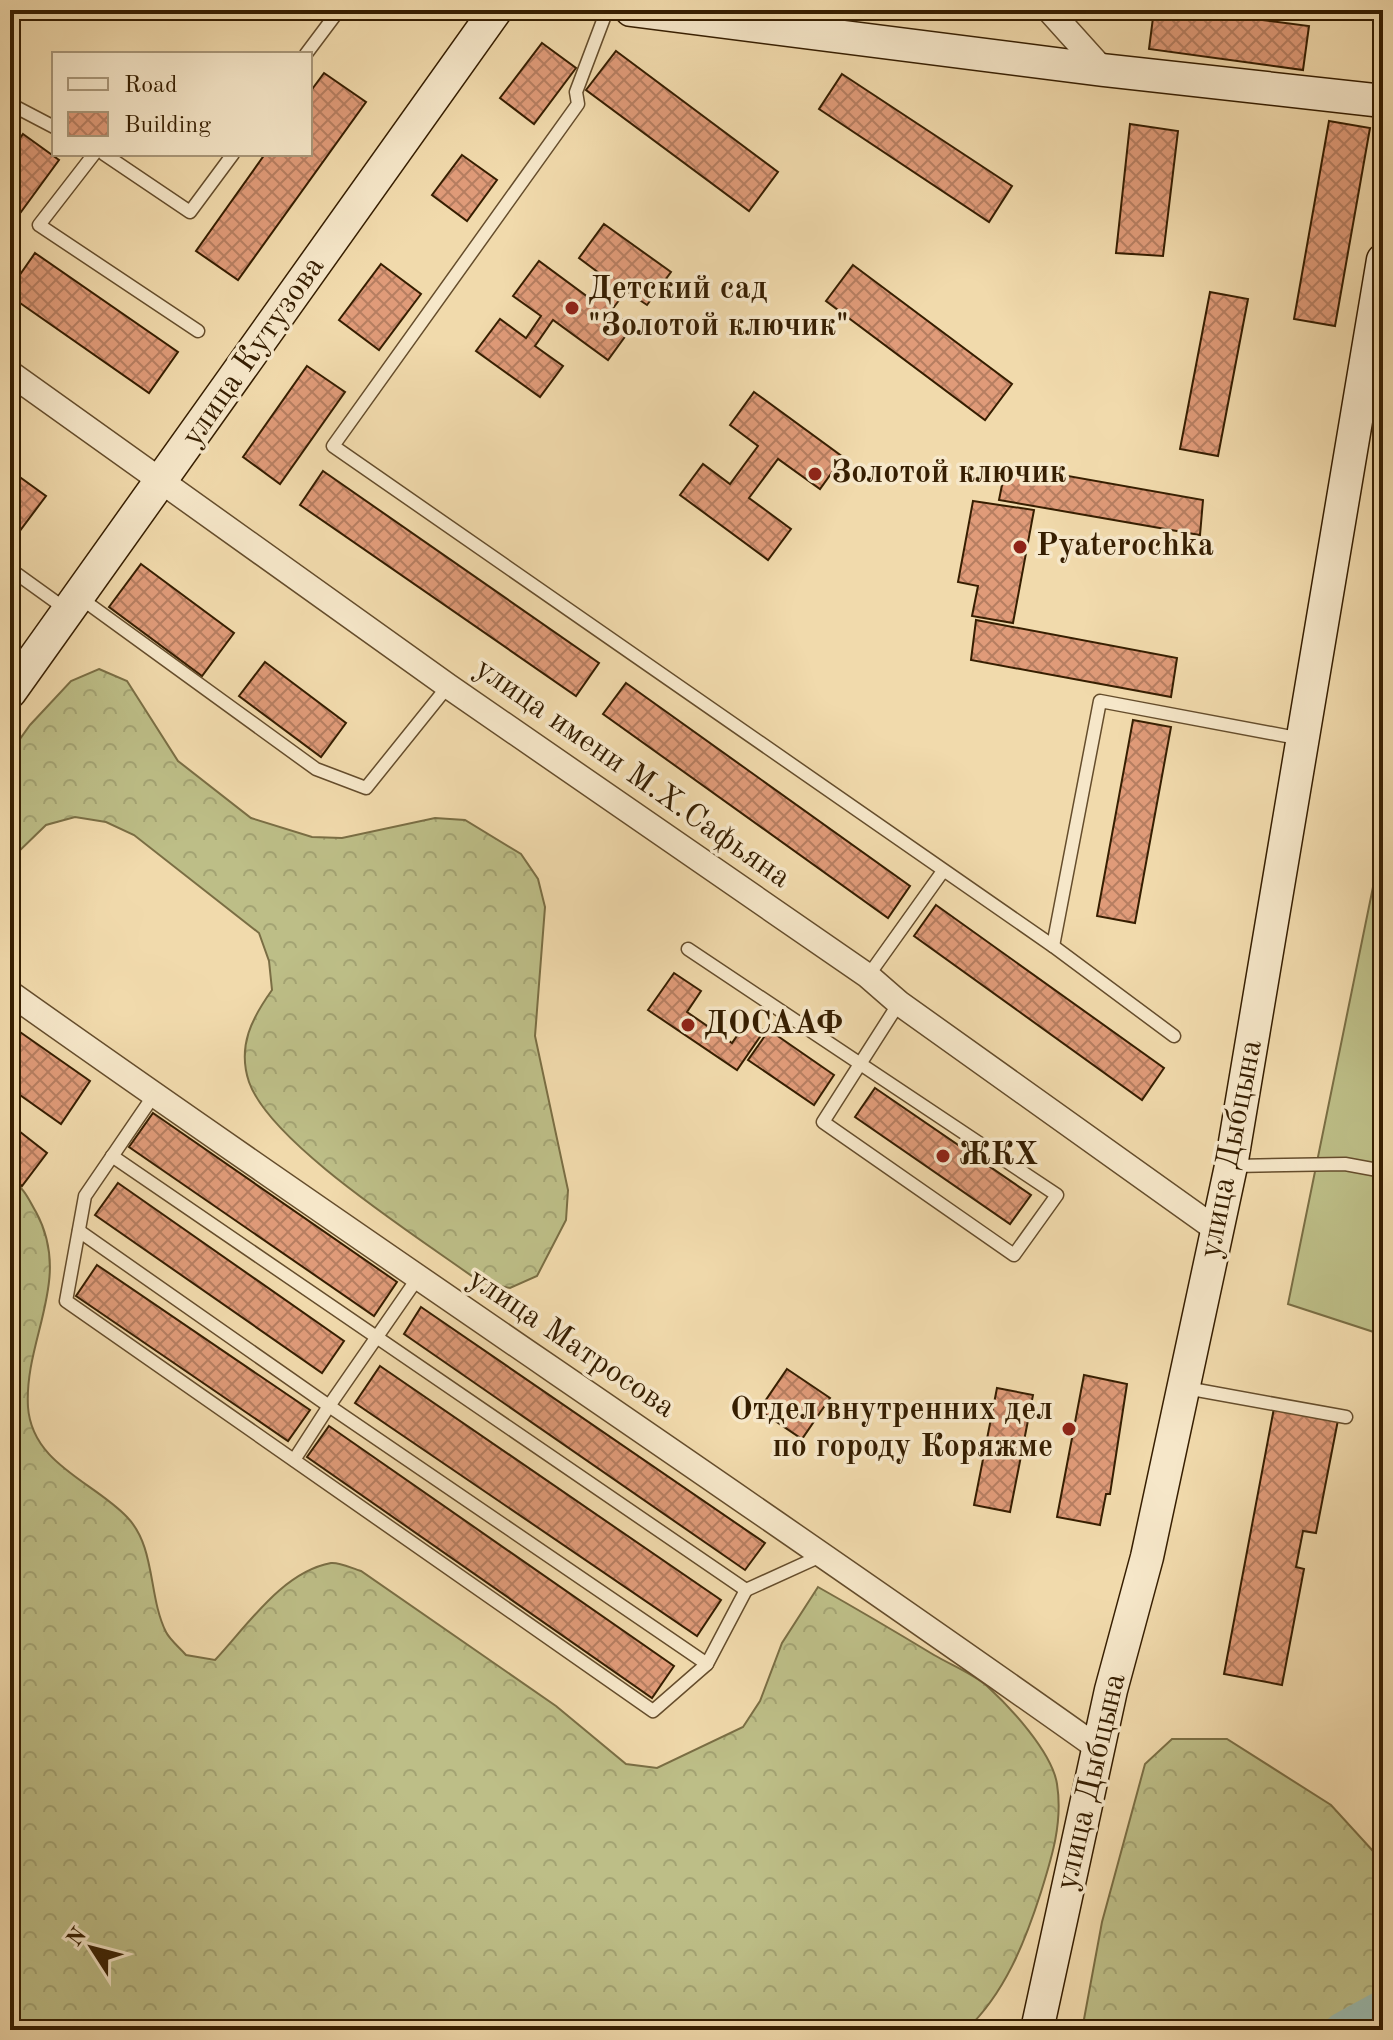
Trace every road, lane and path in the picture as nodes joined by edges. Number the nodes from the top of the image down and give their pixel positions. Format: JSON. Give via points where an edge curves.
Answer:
{"nodes":[{"id":1,"x":339,"y":10,"type":"edge"},
{"id":2,"x":496,"y":10,"type":"edge"},
{"id":3,"x":607,"y":10,"type":"edge"},
{"id":4,"x":631,"y":10,"type":"edge"},
{"id":5,"x":1049,"y":10,"type":"edge"},
{"id":6,"x":308,"y":52,"type":"edge"},
{"id":7,"x":1103,"y":70,"type":"junction"},
{"id":8,"x":1383,"y":101,"type":"edge"},
{"id":9,"x":10,"y":104,"type":"edge"},
{"id":10,"x":52,"y":126,"type":"edge"},
{"id":11,"x":92,"y":156,"type":"edge"},
{"id":12,"x":107,"y":156,"type":"edge"},
{"id":13,"x":232,"y":156,"type":"edge"},
{"id":14,"x":1383,"y":260,"type":"edge"},
{"id":15,"x":198,"y":331,"type":"dead end"},
{"id":16,"x":10,"y":373,"type":"edge"},
{"id":17,"x":161,"y":484,"type":"junction"},
{"id":18,"x":10,"y":569,"type":"edge"},
{"id":19,"x":72,"y":603,"type":"junction"},
{"id":20,"x":448,"y":686,"type":"junction"},
{"id":21,"x":10,"y":692,"type":"edge"},
{"id":22,"x":1305,"y":740,"type":"junction"},
{"id":23,"x":943,"y":871,"type":"junction"},
{"id":24,"x":1053,"y":946,"type":"junction"},
{"id":25,"x":688,"y":949,"type":"dead end"},
{"id":26,"x":868,"y":976,"type":"junction"},
{"id":27,"x":10,"y":993,"type":"edge"},
{"id":28,"x":899,"y":1003,"type":"junction"},
{"id":29,"x":1174,"y":1036,"type":"dead end"},
{"id":30,"x":862,"y":1062,"type":"junction"},
{"id":31,"x":154,"y":1095,"type":"junction"},
{"id":32,"x":112,"y":1156,"type":"junction"},
{"id":33,"x":1231,"y":1166,"type":"junction"},
{"id":34,"x":1383,"y":1171,"type":"edge"},
{"id":35,"x":1217,"y":1230,"type":"junction"},
{"id":36,"x":79,"y":1231,"type":"junction"},
{"id":37,"x":417,"y":1279,"type":"junction"},
{"id":38,"x":376,"y":1337,"type":"junction"},
{"id":39,"x":1183,"y":1387,"type":"junction"},
{"id":40,"x":329,"y":1406,"type":"junction"},
{"id":41,"x":1346,"y":1417,"type":"dead end"},
{"id":42,"x":294,"y":1460,"type":"junction"},
{"id":43,"x":825,"y":1554,"type":"junction"},
{"id":44,"x":746,"y":1590,"type":"junction"},
{"id":45,"x":707,"y":1664,"type":"junction"},
{"id":46,"x":1098,"y":1748,"type":"junction"},
{"id":47,"x":1037,"y":2030,"type":"edge"}],
"edges":[{"from":1,"to":6,"type":"lane"},
{"from":2,"to":17,"type":"street","name":"улица Кутузова"},
{"from":3,"to":23,"type":"lane","via":[[576,92],[578,104],[333,446]]},
{"from":4,"to":7,"type":"street"},
{"from":5,"to":7,"type":"street"},
{"from":7,"to":8,"type":"street"},
{"from":9,"to":10,"type":"lane"},
{"from":11,"to":15,"type":"lane","via":[[39,225]]},
{"from":12,"to":13,"type":"lane","via":[[190,212]]},
{"from":14,"to":22,"type":"street","name":"улица Дыбцына"},
{"from":16,"to":17,"type":"street","name":"улица имени М.Х.Сафьяна"},
{"from":17,"to":19,"type":"street","name":"улица Кутузова"},
{"from":17,"to":20,"type":"street","name":"улица имени М.Х.Сафьяна"},
{"from":18,"to":19,"type":"lane"},
{"from":19,"to":20,"type":"lane","via":[[316,769],[366,788]]},
{"from":19,"to":21,"type":"street","name":"улица Кутузова"},
{"from":20,"to":26,"type":"street","name":"улица имени М.Х.Сафьяна"},
{"from":22,"to":24,"type":"lane","via":[[1100,701]]},
{"from":22,"to":33,"type":"street","name":"улица Дыбцына"},
{"from":23,"to":24,"type":"lane"},
{"from":23,"to":26,"type":"lane"},
{"from":24,"to":29,"type":"lane"},
{"from":25,"to":30,"type":"lane"},
{"from":26,"to":28,"type":"street","name":"улица имени М.Х.Сафьяна"},
{"from":27,"to":31,"type":"street","name":"улица Матросова"},
{"from":28,"to":30,"type":"lane"},
{"from":28,"to":35,"type":"street","name":"улица имени М.Х.Сафьяна"},
{"from":30,"to":30,"type":"lane","via":[[823,1122],[1014,1255],[1057,1195]]},
{"from":31,"to":32,"type":"lane"},
{"from":31,"to":37,"type":"street","name":"улица Матросова"},
{"from":32,"to":36,"type":"lane","via":[[85,1196]]},
{"from":32,"to":38,"type":"lane"},
{"from":33,"to":34,"type":"lane","via":[[1345,1164]]},
{"from":33,"to":35,"type":"street","name":"улица Дыбцына"},
{"from":35,"to":39,"type":"street","name":"улица Дыбцына"},
{"from":36,"to":40,"type":"lane"},
{"from":36,"to":42,"type":"lane","via":[[66,1301]]},
{"from":37,"to":38,"type":"lane"},
{"from":37,"to":43,"type":"street","name":"улица Матросова"},
{"from":38,"to":40,"type":"lane"},
{"from":38,"to":44,"type":"lane"},
{"from":39,"to":41,"type":"lane"},
{"from":39,"to":46,"type":"street","name":"улица Дыбцына"},
{"from":40,"to":42,"type":"lane"},
{"from":40,"to":45,"type":"lane"},
{"from":42,"to":45,"type":"lane","via":[[653,1711]]},
{"from":43,"to":44,"type":"lane"},
{"from":43,"to":46,"type":"street","name":"улица Матросова"},
{"from":44,"to":45,"type":"lane"},
{"from":46,"to":47,"type":"street","name":"улица Дыбцына"}]}
